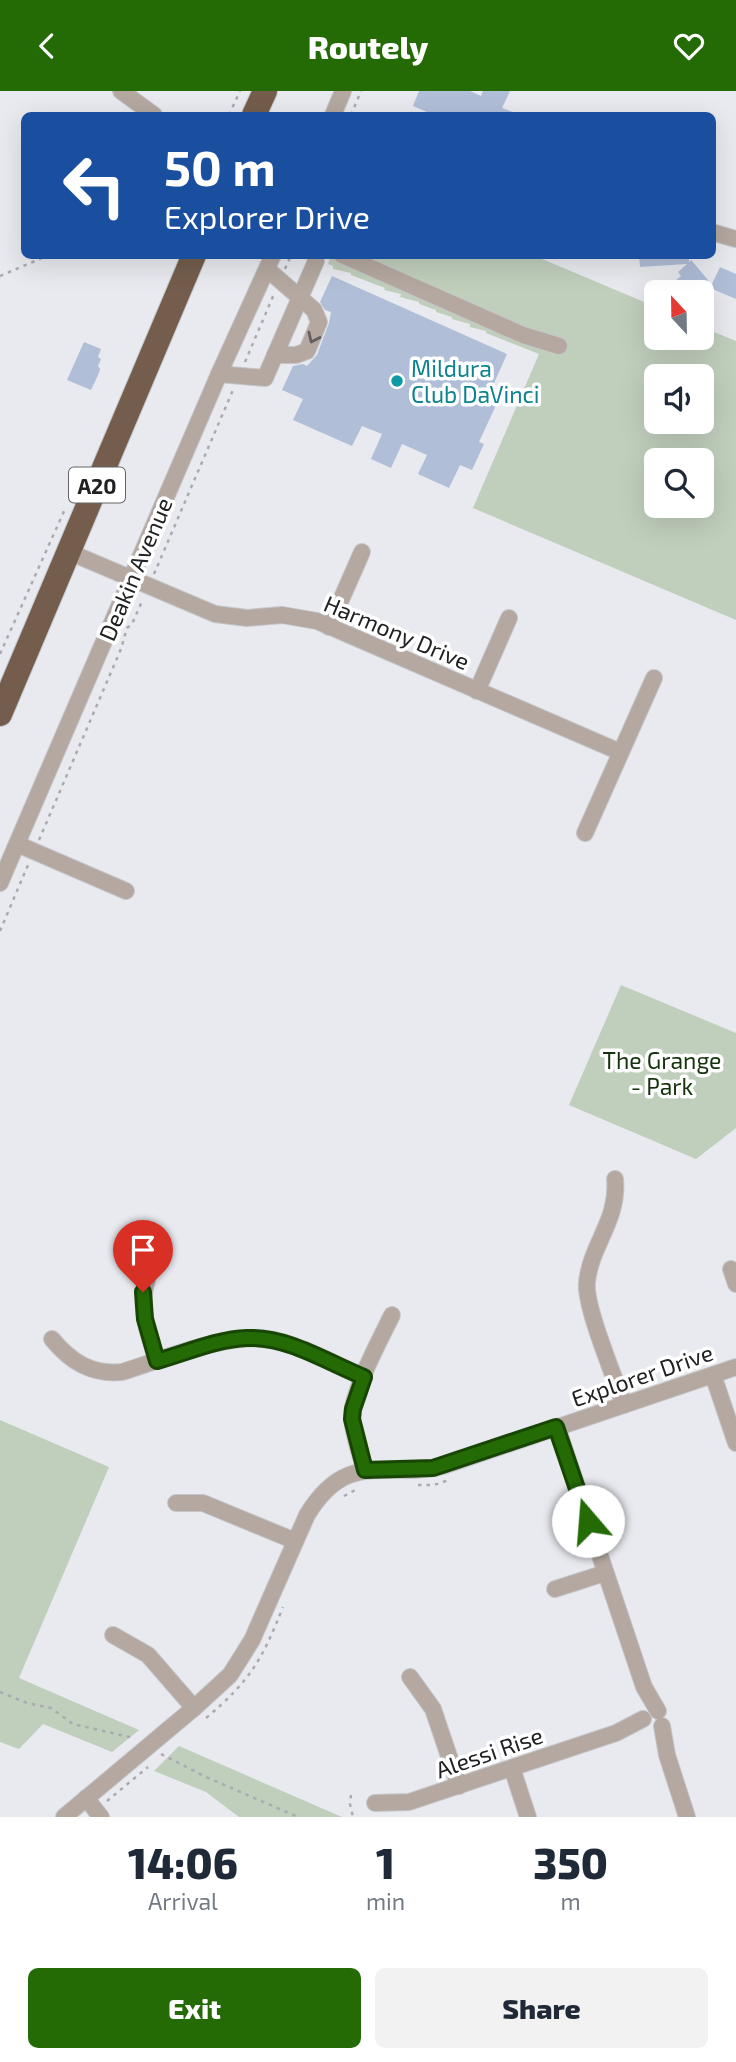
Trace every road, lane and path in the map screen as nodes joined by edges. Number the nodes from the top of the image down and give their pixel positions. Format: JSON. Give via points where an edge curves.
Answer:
{"nodes":[{"id":1,"x":121,"y":91,"type":"edge"},
{"id":2,"x":240,"y":91,"type":"edge"},
{"id":3,"x":265,"y":91,"type":"edge"},
{"id":4,"x":343,"y":91,"type":"edge"},
{"id":5,"x":361,"y":91,"type":"edge"},
{"id":6,"x":150,"y":112,"type":"edge"},
{"id":7,"x":230,"y":112,"type":"edge"},
{"id":8,"x":255,"y":112,"type":"edge"},
{"id":9,"x":334,"y":112,"type":"edge"},
{"id":10,"x":352,"y":112,"type":"edge"},
{"id":11,"x":716,"y":233,"type":"edge"},
{"id":12,"x":736,"y":239,"type":"edge"},
{"id":13,"x":40,"y":259,"type":"edge"},
{"id":14,"x":192,"y":259,"type":"edge"},
{"id":15,"x":351,"y":259,"type":"edge"},
{"id":16,"x":316,"y":261,"type":"dead end"},
{"id":17,"x":270,"y":262,"type":"edge"},
{"id":18,"x":0,"y":276,"type":"edge"},
{"id":19,"x":299,"y":298,"type":"junction"},
{"id":20,"x":559,"y":345,"type":"dead end"},
{"id":21,"x":275,"y":355,"type":"junction"},
{"id":22,"x":219,"y":374,"type":"junction"},
{"id":23,"x":69,"y":552,"type":"junction"},
{"id":24,"x":362,"y":552,"type":"dead end"},
{"id":25,"x":131,"y":579,"type":"junction"},
{"id":26,"x":509,"y":618,"type":"dead end"},
{"id":27,"x":329,"y":627,"type":"junction"},
{"id":28,"x":654,"y":678,"type":"dead end"},
{"id":29,"x":477,"y":691,"type":"junction"},
{"id":30,"x":0,"y":714,"type":"edge"},
{"id":31,"x":620,"y":752,"type":"junction"},
{"id":32,"x":585,"y":833,"type":"dead end"},
{"id":33,"x":17,"y":844,"type":"junction"},
{"id":34,"x":0,"y":883,"type":"edge"},
{"id":35,"x":126,"y":891,"type":"dead end"},
{"id":36,"x":615,"y":1179,"type":"dead end"},
{"id":37,"x":147,"y":1280,"type":"dead end"},
{"id":38,"x":391,"y":1315,"type":"dead end"},
{"id":39,"x":52,"y":1339,"type":"dead end"},
{"id":40,"x":157,"y":1361,"type":"junction"},
{"id":41,"x":736,"y":1367,"type":"edge"},
{"id":42,"x":713,"y":1375,"type":"junction"},
{"id":43,"x":364,"y":1377,"type":"junction"},
{"id":44,"x":624,"y":1405,"type":"junction"},
{"id":45,"x":556,"y":1427,"type":"junction"},
{"id":46,"x":736,"y":1443,"type":"edge"},
{"id":47,"x":459,"y":1477,"type":"dead end"},
{"id":48,"x":366,"y":1478,"type":"junction"},
{"id":49,"x":407,"y":1485,"type":"dead end"},
{"id":50,"x":336,"y":1501,"type":"dead end"},
{"id":51,"x":176,"y":1503,"type":"dead end"},
{"id":52,"x":295,"y":1541,"type":"junction"},
{"id":53,"x":605,"y":1573,"type":"junction"},
{"id":54,"x":555,"y":1589,"type":"dead end"},
{"id":55,"x":285,"y":1602,"type":"dead end"},
{"id":56,"x":113,"y":1635,"type":"dead end"},
{"id":57,"x":411,"y":1677,"type":"dead end"},
{"id":58,"x":0,"y":1692,"type":"edge"},
{"id":59,"x":198,"y":1715,"type":"junction"},
{"id":60,"x":651,"y":1722,"type":"junction"},
{"id":61,"x":147,"y":1747,"type":"junction"},
{"id":62,"x":172,"y":1747,"type":"dead end"},
{"id":63,"x":162,"y":1755,"type":"junction"},
{"id":64,"x":153,"y":1763,"type":"dead end"},
{"id":65,"x":512,"y":1768,"type":"junction"},
{"id":66,"x":459,"y":1786,"type":"junction"},
{"id":67,"x":351,"y":1795,"type":"dead end"},
{"id":68,"x":375,"y":1803,"type":"dead end"},
{"id":69,"x":95,"y":1809,"type":"edge"},
{"id":70,"x":64,"y":1817,"type":"edge"},
{"id":71,"x":298,"y":1817,"type":"edge"},
{"id":72,"x":353,"y":1817,"type":"edge"},
{"id":73,"x":528,"y":1817,"type":"edge"},
{"id":74,"x":687,"y":1817,"type":"edge"}],
"edges":[{"from":1,"to":6,"type":"street"},
{"from":2,"to":7,"type":"path"},
{"from":3,"to":8,"type":"highway"},
{"from":4,"to":9,"type":"street"},
{"from":5,"to":10,"type":"path"},
{"from":11,"to":12,"type":"street"},
{"from":13,"to":18,"type":"path"},
{"from":14,"to":23,"type":"highway","number":"A20"},
{"from":15,"to":20,"type":"street","via":[[523,335]]},
{"from":16,"to":19,"type":"street"},
{"from":17,"to":19,"type":"street"},
{"from":17,"to":22,"type":"street","name":"Deakin Avenue"},
{"from":19,"to":21,"type":"street"},
{"from":19,"to":21,"type":"street","one_way":true,"via":[[314,310],[318,326],[303,354]]},
{"from":21,"to":22,"type":"street","via":[[265,377]]},
{"from":22,"to":25,"type":"street","name":"Deakin Avenue"},
{"from":23,"to":25,"type":"street","name":"Harmony Drive"},
{"from":23,"to":30,"type":"highway","number":"A20"},
{"from":24,"to":27,"type":"street"},
{"from":25,"to":27,"type":"street","name":"Harmony Drive","via":[[215,614],[292,616]]},
{"from":25,"to":33,"type":"street","name":"Deakin Avenue"},
{"from":26,"to":29,"type":"street"},
{"from":27,"to":29,"type":"street","name":"Harmony Drive"},
{"from":28,"to":31,"type":"street"},
{"from":29,"to":31,"type":"street","name":"Harmony Drive"},
{"from":31,"to":32,"type":"street"},
{"from":33,"to":34,"type":"street","name":"Deakin Avenue"},
{"from":33,"to":35,"type":"street"},
{"from":36,"to":44,"type":"street","via":[[613,1213],[586,1290]]},
{"from":37,"to":40,"type":"street","via":[[143,1306]]},
{"from":38,"to":43,"type":"street"},
{"from":39,"to":40,"type":"street","via":[[73,1360],[97,1372],[122,1372]]},
{"from":40,"to":43,"type":"street","via":[[234,1339],[259,1338],[287,1344]]},
{"from":41,"to":42,"type":"street","name":"Explorer Drive"},
{"from":42,"to":44,"type":"street","name":"Explorer Drive"},
{"from":42,"to":46,"type":"street"},
{"from":43,"to":48,"type":"street","via":[[352,1419]]},
{"from":44,"to":45,"type":"street","name":"Explorer Drive"},
{"from":45,"to":48,"type":"street","name":"Explorer Drive","via":[[443,1466]]},
{"from":45,"to":53,"type":"street"},
{"from":47,"to":49,"type":"path","via":[[434,1485]]},
{"from":48,"to":50,"type":"path"},
{"from":48,"to":52,"type":"street","via":[[345,1477],[327,1489],[312,1506]]},
{"from":51,"to":52,"type":"street","via":[[203,1503]]},
{"from":52,"to":59,"type":"street","via":[[242,1658]]},
{"from":53,"to":54,"type":"street"},
{"from":53,"to":60,"type":"street","via":[[644,1687]]},
{"from":55,"to":59,"type":"path","via":[[249,1677],[235,1693]]},
{"from":56,"to":59,"type":"street","via":[[148,1655]]},
{"from":57,"to":66,"type":"street","via":[[432,1709]]},
{"from":58,"to":61,"type":"path","via":[[51,1708],[73,1724],[131,1737]]},
{"from":59,"to":61,"type":"street"},
{"from":60,"to":65,"type":"street","name":"Alessi Rise"},
{"from":60,"to":74,"type":"street"},
{"from":61,"to":63,"type":"path"},
{"from":61,"to":69,"type":"street"},
{"from":62,"to":63,"type":"path"},
{"from":63,"to":71,"type":"path"},
{"from":64,"to":69,"type":"path"},
{"from":65,"to":66,"type":"street","name":"Alessi Rise"},
{"from":65,"to":73,"type":"street"},
{"from":66,"to":68,"type":"street","name":"Alessi Rise","via":[[409,1803]]},
{"from":67,"to":72,"type":"path"},
{"from":69,"to":70,"type":"street"}]}
